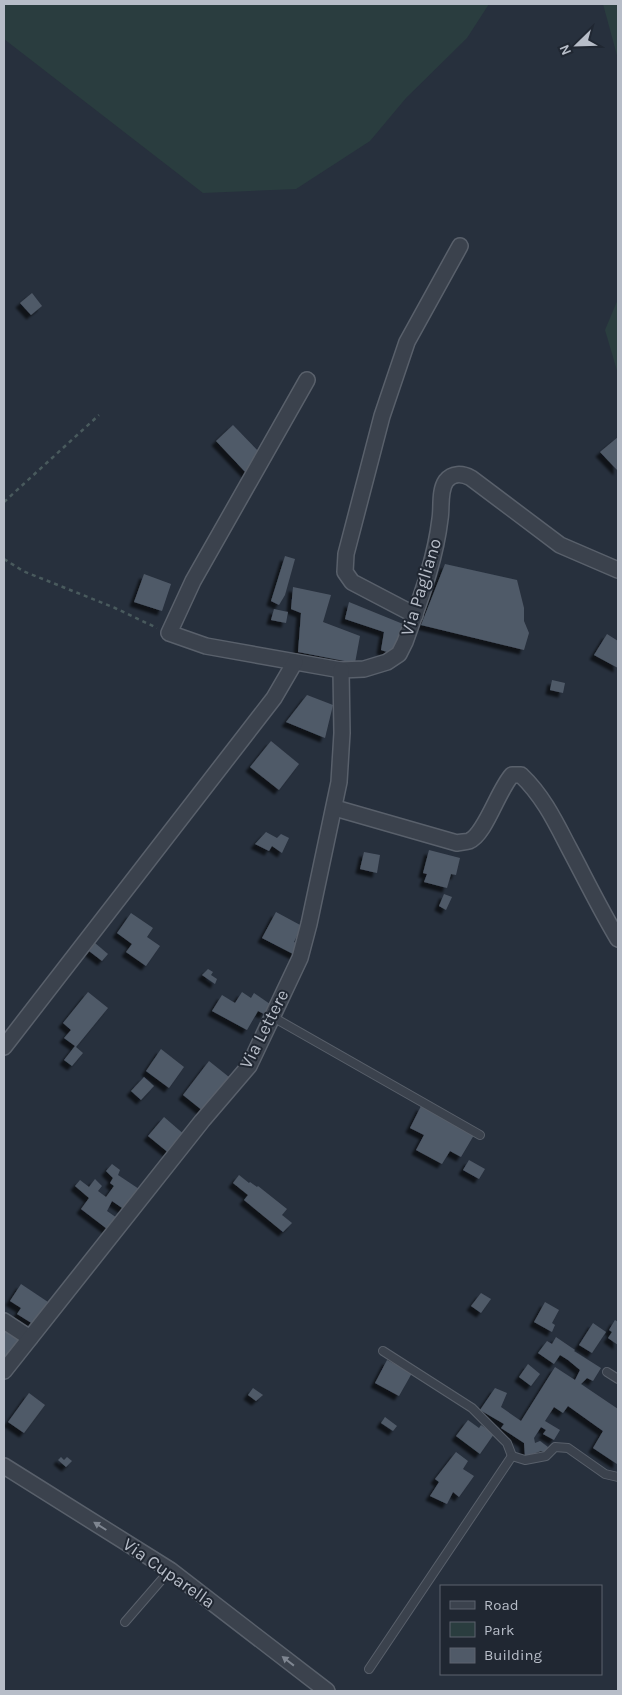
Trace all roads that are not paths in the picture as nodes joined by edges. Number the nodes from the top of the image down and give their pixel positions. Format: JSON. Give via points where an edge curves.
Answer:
{"nodes":[{"id":1,"x":460,"y":246,"type":"dead end"},
{"id":2,"x":307,"y":380,"type":"dead end"},
{"id":3,"x":618,"y":570,"type":"edge"},
{"id":4,"x":415,"y":615,"type":"junction"},
{"id":5,"x":295,"y":662,"type":"junction"},
{"id":6,"x":341,"y":670,"type":"junction"},
{"id":7,"x":335,"y":808,"type":"junction"},
{"id":8,"x":618,"y":939,"type":"edge"},
{"id":9,"x":271,"y":1016,"type":"junction"},
{"id":10,"x":4,"y":1047,"type":"edge"},
{"id":11,"x":480,"y":1135,"type":"dead end"},
{"id":12,"x":4,"y":1321,"type":"edge"},
{"id":13,"x":30,"y":1338,"type":"junction"},
{"id":14,"x":383,"y":1352,"type":"dead end"},
{"id":15,"x":4,"y":1371,"type":"edge"},
{"id":16,"x":607,"y":1372,"type":"dead end"},
{"id":17,"x":618,"y":1379,"type":"edge"},
{"id":18,"x":512,"y":1456,"type":"junction"},
{"id":19,"x":4,"y":1466,"type":"edge"},
{"id":20,"x":618,"y":1477,"type":"edge"},
{"id":21,"x":170,"y":1570,"type":"junction"},
{"id":22,"x":125,"y":1622,"type":"dead end"},
{"id":23,"x":369,"y":1669,"type":"dead end"},
{"id":24,"x":327,"y":1691,"type":"edge"}],
"edges":[{"from":1,"to":4,"type":"street","via":[[407,342],[382,416],[346,554],[345,572],[352,582]]},
{"from":2,"to":5,"type":"street","name":"Via Pagliano","via":[[193,581],[169,633],[206,646]]},
{"from":3,"to":4,"type":"street","name":"Via Pagliano","via":[[560,545],[470,478],[454,475],[443,487],[434,557]]},
{"from":4,"to":6,"type":"street","name":"Via Pagliano","via":[[399,654],[387,662],[364,669]]},
{"from":5,"to":6,"type":"street","name":"Via Pagliano"},
{"from":5,"to":10,"type":"street","via":[[274,698]]},
{"from":6,"to":7,"type":"street","name":"Via Lettere","via":[[342,733]]},
{"from":7,"to":8,"type":"street","via":[[457,843],[470,841],[480,832],[505,782],[512,775],[521,775],[548,807]]},
{"from":7,"to":9,"type":"street","name":"Via Lettere","via":[[300,958]]},
{"from":9,"to":11,"type":"lane"},
{"from":9,"to":13,"type":"street","name":"Via Lettere","via":[[248,1066]]},
{"from":12,"to":13,"type":"street"},
{"from":13,"to":15,"type":"street","name":"Via Lettere"},
{"from":14,"to":18,"type":"lane","via":[[472,1408],[507,1443]]},
{"from":16,"to":17,"type":"lane"},
{"from":18,"to":20,"type":"lane","via":[[525,1460],[546,1456],[555,1447],[568,1448],[605,1474]]},
{"from":18,"to":23,"type":"lane"},
{"from":21,"to":19,"type":"street","name":"Via Cuparella","one_way":true},
{"from":21,"to":22,"type":"lane"},
{"from":24,"to":21,"type":"street","name":"Via Cuparella","one_way":true}]}
